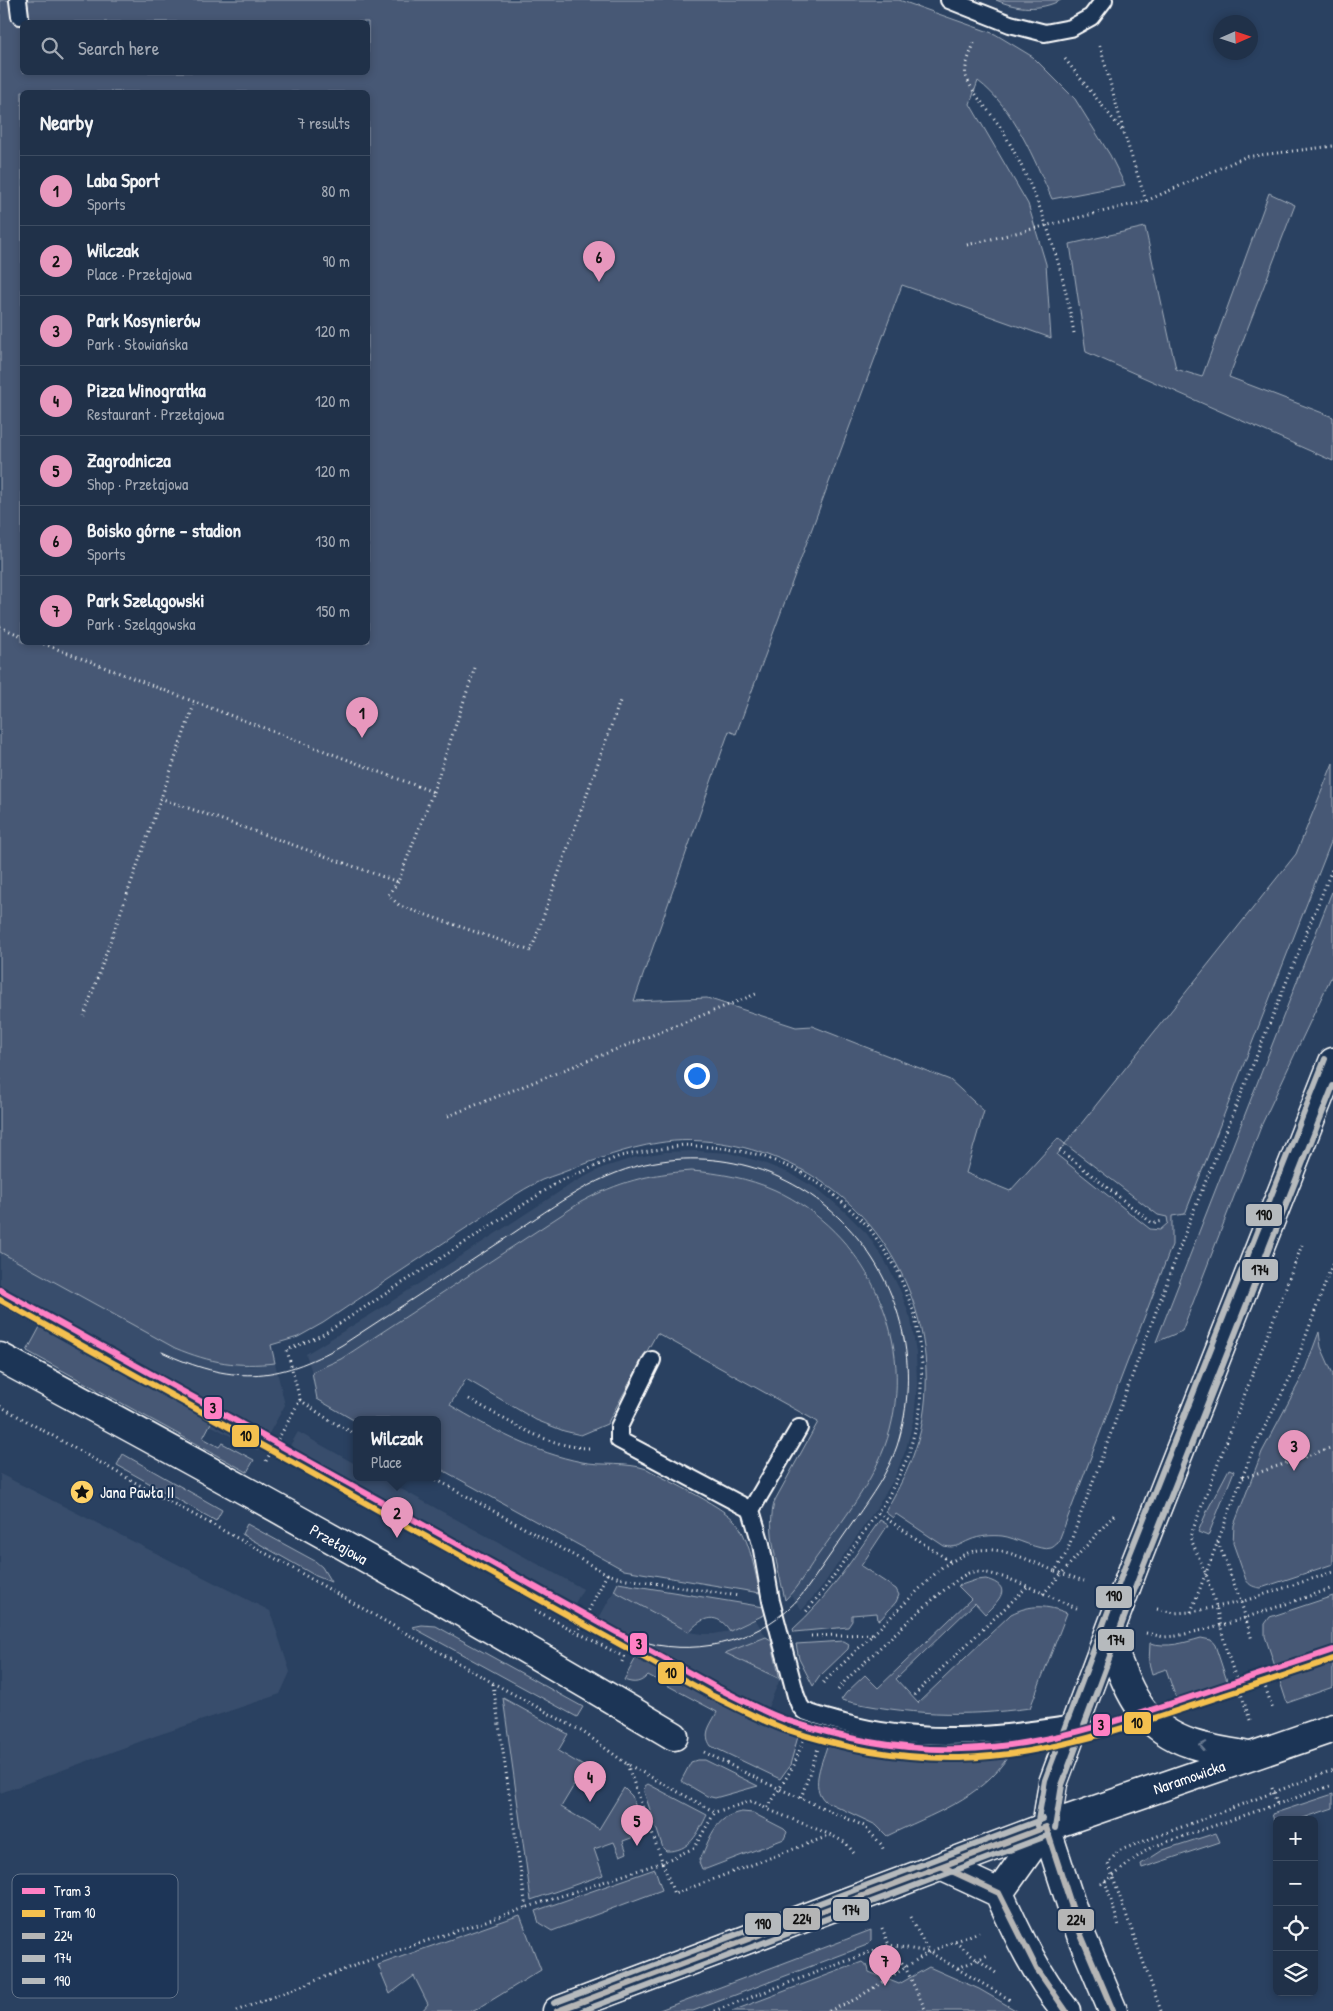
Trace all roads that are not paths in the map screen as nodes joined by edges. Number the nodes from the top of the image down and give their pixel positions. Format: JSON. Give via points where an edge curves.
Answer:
{"nodes":[{"id":1,"x":949,"y":0,"type":"edge"},
{"id":2,"x":1104,"y":0,"type":"edge"},
{"id":3,"x":1333,"y":1062,"type":"edge"},
{"id":4,"x":0,"y":1357,"type":"edge"},
{"id":5,"x":652,"y":1360,"type":"dead end"},
{"id":6,"x":800,"y":1428,"type":"dead end"},
{"id":7,"x":751,"y":1510,"type":"junction"},
{"id":8,"x":1108,"y":1637,"type":"junction"},
{"id":9,"x":1075,"y":1724,"type":"junction"},
{"id":10,"x":1333,"y":1728,"type":"edge"},
{"id":11,"x":674,"y":1736,"type":"road end"},
{"id":12,"x":1250,"y":1756,"type":"junction"},
{"id":13,"x":1046,"y":1828,"type":"junction"},
{"id":14,"x":943,"y":1867,"type":"junction"},
{"id":15,"x":999,"y":1893,"type":"junction"},
{"id":16,"x":558,"y":2011,"type":"edge"},
{"id":17,"x":1066,"y":2011,"type":"edge"},
{"id":18,"x":1113,"y":2011,"type":"edge"}],
"edges":[{"from":1,"to":2,"type":"lane","via":[[1010,24],[1045,33],[1071,28],[1092,17]]},
{"from":3,"to":8,"type":"street"},
{"from":4,"to":11,"type":"street","name":"Przełajowa","via":[[186,1457]]},
{"from":5,"to":7,"type":"lane","via":[[618,1427],[619,1440]]},
{"from":6,"to":7,"type":"lane"},
{"from":7,"to":9,"type":"lane","via":[[771,1601],[800,1706],[804,1710],[858,1727],[927,1736],[992,1735]]},
{"from":8,"to":9,"type":"street"},
{"from":12,"to":8,"type":"street","one_way":true,"via":[[1192,1744],[1158,1728],[1131,1691]]},
{"from":9,"to":13,"type":"street","via":[[1053,1783]]},
{"from":10,"to":12,"type":"street","name":"Naramowicka"},
{"from":12,"to":13,"type":"street","name":"Naramowicka"},
{"from":13,"to":14,"type":"street","name":"Naramowicka"},
{"from":13,"to":15,"type":"street"},
{"from":13,"to":18,"type":"street","via":[[1081,1934]]},
{"from":14,"to":15,"type":"street"},
{"from":14,"to":16,"type":"street","name":"Naramowicka"},
{"from":15,"to":17,"type":"street","via":[[1021,1942],[1051,1993]]}]}
